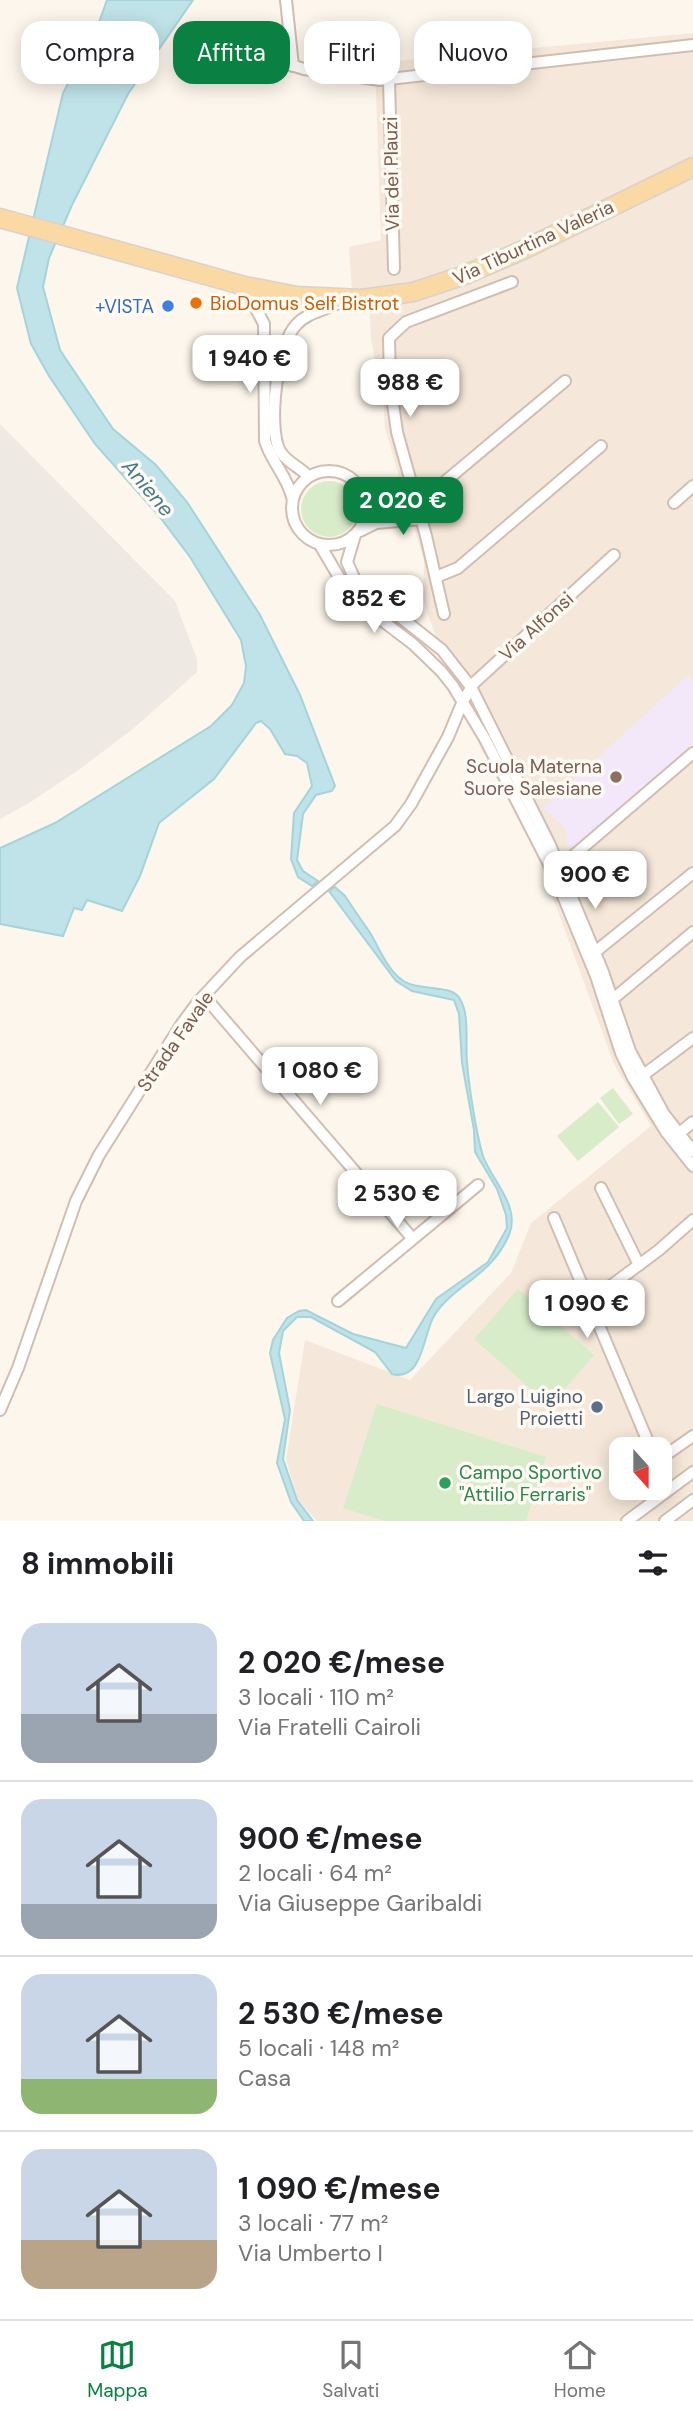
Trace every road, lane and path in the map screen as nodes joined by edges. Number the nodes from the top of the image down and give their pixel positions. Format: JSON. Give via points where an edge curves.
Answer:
{"nodes":[{"id":1,"x":286,"y":0,"type":"edge"},
{"id":2,"x":693,"y":45,"type":"edge"},
{"id":3,"x":290,"y":65,"type":"edge"},
{"id":4,"x":293,"y":66,"type":"junction"},
{"id":5,"x":304,"y":68,"type":"edge"},
{"id":6,"x":400,"y":79,"type":"edge"},
{"id":7,"x":389,"y":84,"type":"edge"},
{"id":8,"x":693,"y":167,"type":"edge"},
{"id":9,"x":0,"y":218,"type":"edge"},
{"id":10,"x":394,"y":269,"type":"dead end"},
{"id":11,"x":230,"y":281,"type":"junction"},
{"id":12,"x":512,"y":282,"type":"dead end"},
{"id":13,"x":345,"y":299,"type":"junction"},
{"id":14,"x":565,"y":381,"type":"dead end"},
{"id":15,"x":601,"y":446,"type":"dead end"},
{"id":16,"x":308,"y":476,"type":"junction"},
{"id":17,"x":693,"y":485,"type":"edge"},
{"id":18,"x":292,"y":497,"type":"junction"},
{"id":19,"x":674,"y":503,"type":"dead end"},
{"id":20,"x":417,"y":505,"type":"junction"},
{"id":21,"x":367,"y":506,"type":"junction"},
{"id":22,"x":421,"y":519,"type":"junction"},
{"id":23,"x":381,"y":522,"type":"junction"},
{"id":24,"x":356,"y":534,"type":"junction"},
{"id":25,"x":320,"y":545,"type":"junction"},
{"id":26,"x":614,"y":555,"type":"dead end"},
{"id":27,"x":436,"y":577,"type":"junction"},
{"id":28,"x":444,"y":614,"type":"dead end"},
{"id":29,"x":471,"y":687,"type":"junction"},
{"id":30,"x":463,"y":701,"type":"junction"},
{"id":31,"x":693,"y":752,"type":"edge"},
{"id":32,"x":559,"y":867,"type":"junction"},
{"id":33,"x":693,"y":873,"type":"edge"},
{"id":34,"x":693,"y":932,"type":"edge"},
{"id":35,"x":595,"y":952,"type":"junction"},
{"id":36,"x":204,"y":996,"type":"junction"},
{"id":37,"x":613,"y":999,"type":"junction"},
{"id":38,"x":693,"y":1038,"type":"edge"},
{"id":39,"x":642,"y":1076,"type":"junction"},
{"id":40,"x":693,"y":1122,"type":"edge"},
{"id":41,"x":678,"y":1134,"type":"junction"},
{"id":42,"x":693,"y":1151,"type":"edge"},
{"id":43,"x":693,"y":1166,"type":"edge"},
{"id":44,"x":478,"y":1185,"type":"dead end"},
{"id":45,"x":601,"y":1188,"type":"dead end"},
{"id":46,"x":554,"y":1218,"type":"dead end"},
{"id":47,"x":693,"y":1220,"type":"edge"},
{"id":48,"x":412,"y":1238,"type":"junction"},
{"id":49,"x":639,"y":1265,"type":"junction"},
{"id":50,"x":338,"y":1301,"type":"dead end"},
{"id":51,"x":589,"y":1302,"type":"junction"},
{"id":52,"x":0,"y":1410,"type":"edge"},
{"id":53,"x":693,"y":1436,"type":"edge"},
{"id":54,"x":646,"y":1437,"type":"edge"},
{"id":55,"x":672,"y":1451,"type":"edge"},
{"id":56,"x":693,"y":1472,"type":"edge"},
{"id":57,"x":672,"y":1488,"type":"edge"},
{"id":58,"x":656,"y":1500,"type":"edge"},
{"id":59,"x":693,"y":1500,"type":"edge"},
{"id":60,"x":627,"y":1521,"type":"edge"},
{"id":61,"x":665,"y":1521,"type":"edge"}],
"edges":[{"from":1,"to":4,"type":"street"},
{"from":2,"to":6,"type":"street"},
{"from":3,"to":4,"type":"street"},
{"from":4,"to":5,"type":"street"},
{"from":7,"to":10,"type":"street","name":"Via dei Plauzi"},
{"from":8,"to":13,"type":"main road","name":"Via Tiburtina Valeria","via":[[462,276],[405,293]]},
{"from":9,"to":11,"type":"main road","name":"Via Tiburtina Valeria"},
{"from":11,"to":13,"type":"main road","name":"Via Tiburtina Valeria","via":[[297,296]]},
{"from":11,"to":18,"type":"street","via":[[251,299],[264,324],[265,441]]},
{"from":12,"to":20,"type":"street","via":[[406,322],[389,338],[394,419]]},
{"from":13,"to":16,"type":"street","via":[[296,324],[283,344],[278,366],[275,438],[285,457]]},
{"from":14,"to":20,"type":"street"},
{"from":15,"to":27,"type":"street","via":[[458,568]]},
{"from":16,"to":18,"type":"street"},
{"from":16,"to":21,"type":"street","via":[[320,471],[343,473],[359,486]]},
{"from":17,"to":19,"type":"street"},
{"from":18,"to":25,"type":"street","via":[[299,532]]},
{"from":20,"to":22,"type":"street"},
{"from":21,"to":23,"type":"street"},
{"from":21,"to":24,"type":"street"},
{"from":22,"to":23,"type":"street"},
{"from":22,"to":27,"type":"street"},
{"from":23,"to":24,"type":"street"},
{"from":24,"to":25,"type":"street","via":[[339,544]]},
{"from":24,"to":29,"type":"street","via":[[347,562],[356,582],[442,650]]},
{"from":25,"to":30,"type":"street","via":[[350,596],[425,655]]},
{"from":26,"to":29,"type":"street","name":"Via Alfonsi"},
{"from":27,"to":28,"type":"street"},
{"from":29,"to":30,"type":"street","name":"Via Alfonsi"},
{"from":29,"to":32,"type":"street"},
{"from":30,"to":36,"type":"street","name":"Strada Favale","via":[[449,737],[392,830],[249,949]]},
{"from":30,"to":43,"type":"street","via":[[502,768],[552,872],[630,1072]]},
{"from":31,"to":32,"type":"street"},
{"from":32,"to":35,"type":"street"},
{"from":33,"to":35,"type":"street"},
{"from":34,"to":37,"type":"street"},
{"from":35,"to":37,"type":"street"},
{"from":36,"to":48,"type":"street"},
{"from":36,"to":52,"type":"street","name":"Strada Favale","via":[[106,1143],[85,1183]]},
{"from":37,"to":39,"type":"street"},
{"from":38,"to":39,"type":"street"},
{"from":39,"to":41,"type":"street"},
{"from":40,"to":41,"type":"street"},
{"from":41,"to":42,"type":"street"},
{"from":44,"to":48,"type":"street"},
{"from":45,"to":49,"type":"street"},
{"from":46,"to":51,"type":"street"},
{"from":47,"to":49,"type":"street"},
{"from":48,"to":50,"type":"street"},
{"from":49,"to":51,"type":"street"},
{"from":51,"to":54,"type":"street"},
{"from":53,"to":55,"type":"street"},
{"from":56,"to":57,"type":"street"},
{"from":58,"to":60,"type":"street"},
{"from":59,"to":61,"type":"street"}]}
